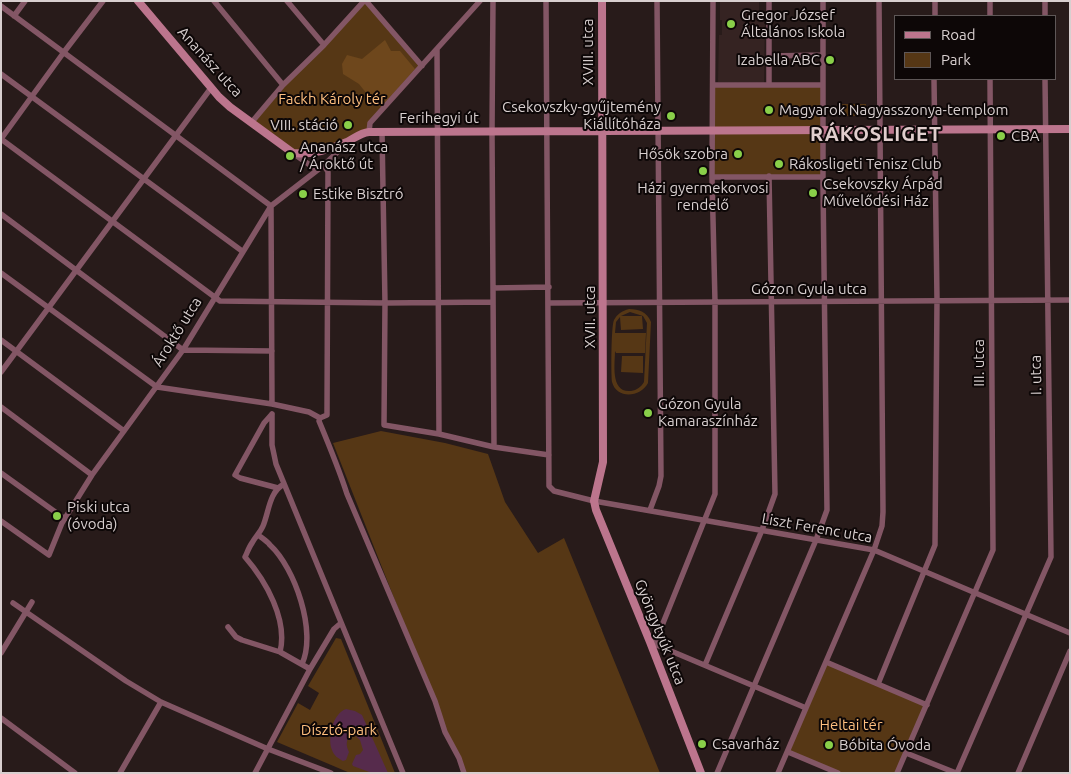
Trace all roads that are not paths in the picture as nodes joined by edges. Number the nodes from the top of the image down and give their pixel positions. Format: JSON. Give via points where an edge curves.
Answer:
{"nodes":[{"id":1,"x":25,"y":1,"type":"edge"},
{"id":2,"x":103,"y":1,"type":"edge"},
{"id":3,"x":138,"y":1,"type":"edge"},
{"id":4,"x":214,"y":1,"type":"edge"},
{"id":5,"x":287,"y":1,"type":"edge"},
{"id":6,"x":365,"y":1,"type":"edge"},
{"id":7,"x":480,"y":1,"type":"edge"},
{"id":8,"x":492,"y":1,"type":"edge"},
{"id":9,"x":546,"y":1,"type":"edge"},
{"id":10,"x":602,"y":1,"type":"edge"},
{"id":11,"x":657,"y":1,"type":"edge"},
{"id":12,"x":713,"y":1,"type":"edge"},
{"id":13,"x":769,"y":1,"type":"edge"},
{"id":14,"x":823,"y":1,"type":"edge"},
{"id":15,"x":880,"y":1,"type":"edge"},
{"id":16,"x":935,"y":1,"type":"edge"},
{"id":17,"x":990,"y":1,"type":"edge"},
{"id":18,"x":1045,"y":1,"type":"edge"},
{"id":19,"x":1,"y":6,"type":"edge"},
{"id":20,"x":935,"y":15,"type":"edge"},
{"id":21,"x":990,"y":15,"type":"edge"},
{"id":22,"x":1045,"y":15,"type":"edge"},
{"id":23,"x":14,"y":16,"type":"junction"},
{"id":24,"x":324,"y":45,"type":"junction"},
{"id":25,"x":437,"y":50,"type":"junction"},
{"id":26,"x":64,"y":52,"type":"junction"},
{"id":27,"x":823,"y":55,"type":"junction"},
{"id":28,"x":769,"y":56,"type":"junction"},
{"id":29,"x":422,"y":66,"type":"junction"},
{"id":30,"x":1,"y":74,"type":"edge"},
{"id":31,"x":934,"y":80,"type":"edge"},
{"id":32,"x":990,"y":80,"type":"edge"},
{"id":33,"x":1045,"y":80,"type":"edge"},
{"id":34,"x":713,"y":85,"type":"junction"},
{"id":35,"x":769,"y":85,"type":"junction"},
{"id":36,"x":824,"y":85,"type":"junction"},
{"id":37,"x":284,"y":86,"type":"junction"},
{"id":38,"x":211,"y":88,"type":"junction"},
{"id":39,"x":32,"y":97,"type":"junction"},
{"id":40,"x":251,"y":123,"type":"junction"},
{"id":41,"x":1045,"y":129,"type":"junction"},
{"id":42,"x":1070,"y":129,"type":"edge"},
{"id":43,"x":880,"y":130,"type":"junction"},
{"id":44,"x":934,"y":130,"type":"junction"},
{"id":45,"x":989,"y":130,"type":"junction"},
{"id":46,"x":658,"y":131,"type":"junction"},
{"id":47,"x":713,"y":131,"type":"junction"},
{"id":48,"x":823,"y":131,"type":"junction"},
{"id":49,"x":369,"y":132,"type":"junction"},
{"id":50,"x":382,"y":132,"type":"junction"},
{"id":51,"x":437,"y":132,"type":"junction"},
{"id":52,"x":492,"y":132,"type":"junction"},
{"id":53,"x":547,"y":132,"type":"junction"},
{"id":54,"x":602,"y":132,"type":"junction"},
{"id":55,"x":176,"y":135,"type":"junction"},
{"id":56,"x":1,"y":139,"type":"edge"},
{"id":57,"x":349,"y":141,"type":"junction"},
{"id":58,"x":293,"y":153,"type":"junction"},
{"id":59,"x":324,"y":165,"type":"junction"},
{"id":60,"x":317,"y":170,"type":"junction"},
{"id":61,"x":769,"y":176,"type":"junction"},
{"id":62,"x":712,"y":177,"type":"junction"},
{"id":63,"x":823,"y":177,"type":"junction"},
{"id":64,"x":144,"y":178,"type":"junction"},
{"id":65,"x":271,"y":206,"type":"junction"},
{"id":66,"x":1,"y":214,"type":"edge"},
{"id":67,"x":112,"y":222,"type":"junction"},
{"id":68,"x":242,"y":251,"type":"junction"},
{"id":69,"x":76,"y":271,"type":"junction"},
{"id":70,"x":1,"y":273,"type":"edge"},
{"id":71,"x":549,"y":287,"type":"junction"},
{"id":72,"x":493,"y":288,"type":"junction"},
{"id":73,"x":214,"y":297,"type":"junction"},
{"id":74,"x":937,"y":300,"type":"junction"},
{"id":75,"x":991,"y":300,"type":"junction"},
{"id":76,"x":1047,"y":300,"type":"junction"},
{"id":77,"x":1070,"y":300,"type":"edge"},
{"id":78,"x":272,"y":301,"type":"junction"},
{"id":79,"x":770,"y":301,"type":"junction"},
{"id":80,"x":825,"y":301,"type":"junction"},
{"id":81,"x":881,"y":301,"type":"junction"},
{"id":82,"x":328,"y":302,"type":"junction"},
{"id":83,"x":438,"y":302,"type":"junction"},
{"id":84,"x":493,"y":302,"type":"junction"},
{"id":85,"x":660,"y":302,"type":"junction"},
{"id":86,"x":715,"y":302,"type":"junction"},
{"id":87,"x":384,"y":303,"type":"junction"},
{"id":88,"x":549,"y":303,"type":"junction"},
{"id":89,"x":604,"y":303,"type":"junction"},
{"id":90,"x":48,"y":307,"type":"junction"},
{"id":91,"x":1,"y":340,"type":"edge"},
{"id":92,"x":183,"y":350,"type":"junction"},
{"id":93,"x":17,"y":351,"type":"junction"},
{"id":94,"x":272,"y":351,"type":"junction"},
{"id":95,"x":1,"y":372,"type":"edge"},
{"id":96,"x":157,"y":387,"type":"junction"},
{"id":97,"x":272,"y":404,"type":"junction"},
{"id":98,"x":1,"y":407,"type":"edge"},
{"id":99,"x":320,"y":418,"type":"junction"},
{"id":100,"x":124,"y":431,"type":"junction"},
{"id":101,"x":440,"y":434,"type":"junction"},
{"id":102,"x":494,"y":447,"type":"junction"},
{"id":103,"x":549,"y":455,"type":"junction"},
{"id":104,"x":1,"y":473,"type":"edge"},
{"id":105,"x":92,"y":475,"type":"junction"},
{"id":106,"x":284,"y":484,"type":"junction"},
{"id":107,"x":278,"y":488,"type":"junction"},
{"id":108,"x":594,"y":501,"type":"junction"},
{"id":109,"x":650,"y":510,"type":"junction"},
{"id":110,"x":65,"y":519,"type":"junction"},
{"id":111,"x":706,"y":520,"type":"junction"},
{"id":112,"x":1,"y":521,"type":"edge"},
{"id":113,"x":762,"y":530,"type":"junction"},
{"id":114,"x":258,"y":535,"type":"junction"},
{"id":115,"x":816,"y":540,"type":"junction"},
{"id":116,"x":874,"y":550,"type":"junction"},
{"id":117,"x":924,"y":572,"type":"junction"},
{"id":118,"x":975,"y":593,"type":"junction"},
{"id":119,"x":32,"y":602,"type":"dead end"},
{"id":120,"x":13,"y":603,"type":"dead end"},
{"id":121,"x":26,"y":612,"type":"junction"},
{"id":122,"x":1026,"y":615,"type":"junction"},
{"id":123,"x":340,"y":623,"type":"junction"},
{"id":124,"x":228,"y":627,"type":"dead end"},
{"id":125,"x":1070,"y":634,"type":"edge"},
{"id":126,"x":653,"y":643,"type":"junction"},
{"id":127,"x":280,"y":652,"type":"junction"},
{"id":128,"x":1070,"y":652,"type":"edge"},
{"id":129,"x":1,"y":653,"type":"edge"},
{"id":130,"x":826,"y":662,"type":"junction"},
{"id":131,"x":302,"y":664,"type":"junction"},
{"id":132,"x":705,"y":665,"type":"junction"},
{"id":133,"x":310,"y":669,"type":"junction"},
{"id":134,"x":878,"y":684,"type":"junction"},
{"id":135,"x":754,"y":686,"type":"junction"},
{"id":136,"x":161,"y":702,"type":"junction"},
{"id":137,"x":927,"y":704,"type":"junction"},
{"id":138,"x":806,"y":708,"type":"junction"},
{"id":139,"x":1,"y":718,"type":"edge"},
{"id":140,"x":268,"y":749,"type":"junction"},
{"id":141,"x":788,"y":752,"type":"junction"},
{"id":142,"x":906,"y":752,"type":"junction"},
{"id":143,"x":75,"y":773,"type":"edge"},
{"id":144,"x":120,"y":773,"type":"edge"},
{"id":145,"x":255,"y":773,"type":"edge"},
{"id":146,"x":331,"y":773,"type":"edge"},
{"id":147,"x":403,"y":773,"type":"edge"},
{"id":148,"x":464,"y":773,"type":"edge"},
{"id":149,"x":701,"y":773,"type":"edge"},
{"id":150,"x":717,"y":773,"type":"edge"},
{"id":151,"x":778,"y":773,"type":"edge"},
{"id":152,"x":838,"y":773,"type":"edge"},
{"id":153,"x":897,"y":773,"type":"edge"},
{"id":154,"x":957,"y":773,"type":"edge"},
{"id":155,"x":1018,"y":773,"type":"edge"}],
"edges":[{"from":1,"to":23,"type":"street"},
{"from":2,"to":26,"type":"street"},
{"from":3,"to":38,"type":"street","name":"Ananász utca"},
{"from":4,"to":37,"type":"street"},
{"from":5,"to":24,"type":"street"},
{"from":6,"to":24,"type":"street"},
{"from":6,"to":29,"type":"street"},
{"from":7,"to":25,"type":"street"},
{"from":8,"to":52,"type":"street"},
{"from":9,"to":53,"type":"street"},
{"from":10,"to":54,"type":"street","name":"XVIII. utca"},
{"from":11,"to":46,"type":"street"},
{"from":12,"to":34,"type":"street"},
{"from":13,"to":28,"type":"street"},
{"from":14,"to":27,"type":"street"},
{"from":15,"to":43,"type":"street"},
{"from":16,"to":20,"type":"street"},
{"from":17,"to":21,"type":"street"},
{"from":18,"to":22,"type":"street"},
{"from":19,"to":23,"type":"street"},
{"from":23,"to":26,"type":"street"},
{"from":24,"to":37,"type":"street"},
{"from":25,"to":29,"type":"street"},
{"from":25,"to":51,"type":"street"},
{"from":26,"to":39,"type":"street"},
{"from":26,"to":55,"type":"street"},
{"from":27,"to":28,"type":"street"},
{"from":27,"to":36,"type":"street"},
{"from":28,"to":35,"type":"street"},
{"from":29,"to":49,"type":"street","via":[[370,123]]},
{"from":30,"to":39,"type":"street"},
{"from":31,"to":44,"type":"street"},
{"from":32,"to":45,"type":"street","name":"III. utca"},
{"from":33,"to":41,"type":"street","name":"I. utca"},
{"from":34,"to":35,"type":"street"},
{"from":34,"to":47,"type":"street"},
{"from":35,"to":36,"type":"street"},
{"from":36,"to":48,"type":"street"},
{"from":37,"to":40,"type":"street"},
{"from":38,"to":40,"type":"street","name":"Ananász utca"},
{"from":38,"to":55,"type":"street"},
{"from":39,"to":56,"type":"street"},
{"from":39,"to":64,"type":"street"},
{"from":40,"to":58,"type":"street","name":"Ananász utca"},
{"from":41,"to":42,"type":"street","name":"Ferihegyi út"},
{"from":41,"to":45,"type":"street","name":"Ferihegyi út"},
{"from":41,"to":76,"type":"street","name":"I. utca"},
{"from":43,"to":44,"type":"street","name":"Ferihegyi út"},
{"from":43,"to":48,"type":"street","name":"Ferihegyi út"},
{"from":43,"to":81,"type":"street"},
{"from":44,"to":45,"type":"street","name":"Ferihegyi út"},
{"from":44,"to":74,"type":"street"},
{"from":45,"to":75,"type":"street","name":"III. utca"},
{"from":46,"to":47,"type":"street","name":"Ferihegyi út"},
{"from":46,"to":54,"type":"street","name":"Ferihegyi út"},
{"from":46,"to":85,"type":"street"},
{"from":47,"to":48,"type":"street","name":"Ferihegyi út"},
{"from":47,"to":62,"type":"street"},
{"from":48,"to":63,"type":"street"},
{"from":49,"to":50,"type":"street","name":"Ferihegyi út"},
{"from":49,"to":57,"type":"street","name":"Ferihegyi út"},
{"from":50,"to":51,"type":"street","name":"Ferihegyi út"},
{"from":50,"to":87,"type":"street"},
{"from":51,"to":52,"type":"street","name":"Ferihegyi út"},
{"from":51,"to":83,"type":"street"},
{"from":52,"to":53,"type":"street","name":"Ferihegyi út"},
{"from":52,"to":72,"type":"street"},
{"from":53,"to":54,"type":"street","name":"Ferihegyi út"},
{"from":53,"to":71,"type":"street"},
{"from":54,"to":89,"type":"street","name":"XVII. utca"},
{"from":55,"to":64,"type":"street"},
{"from":55,"to":65,"type":"street"},
{"from":56,"to":67,"type":"street"},
{"from":57,"to":58,"type":"street","name":"Ferihegyi út","via":[[305,154]]},
{"from":57,"to":59,"type":"street","name":"Ároktő utca"},
{"from":58,"to":60,"type":"street","name":"Ananász utca"},
{"from":59,"to":60,"type":"street","name":"Ároktő utca"},
{"from":59,"to":82,"type":"street","via":[[328,172]]},
{"from":60,"to":65,"type":"street","name":"Ároktő utca"},
{"from":61,"to":62,"type":"street"},
{"from":61,"to":63,"type":"street"},
{"from":61,"to":79,"type":"street"},
{"from":62,"to":86,"type":"street"},
{"from":63,"to":80,"type":"street"},
{"from":64,"to":67,"type":"street"},
{"from":64,"to":68,"type":"street"},
{"from":65,"to":68,"type":"street","name":"Ároktő utca"},
{"from":65,"to":78,"type":"street"},
{"from":66,"to":69,"type":"street"},
{"from":67,"to":69,"type":"street"},
{"from":67,"to":73,"type":"street"},
{"from":68,"to":73,"type":"street","name":"Ároktő utca"},
{"from":69,"to":90,"type":"street"},
{"from":69,"to":92,"type":"street"},
{"from":70,"to":90,"type":"street"},
{"from":71,"to":72,"type":"street"},
{"from":71,"to":88,"type":"street"},
{"from":72,"to":84,"type":"street"},
{"from":73,"to":78,"type":"street","via":[[220,301]]},
{"from":73,"to":92,"type":"street","name":"Ároktő utca"},
{"from":74,"to":75,"type":"street","name":"Gózon Gyula utca"},
{"from":74,"to":81,"type":"street","name":"Gózon Gyula utca"},
{"from":74,"to":117,"type":"street","via":[[935,545]]},
{"from":75,"to":76,"type":"street","name":"Gózon Gyula utca"},
{"from":75,"to":118,"type":"street","name":"III. utca","via":[[993,550]]},
{"from":76,"to":77,"type":"street","name":"Gózon Gyula utca"},
{"from":76,"to":122,"type":"street","name":"I. utca","via":[[1051,557]]},
{"from":78,"to":82,"type":"street"},
{"from":78,"to":94,"type":"street"},
{"from":79,"to":80,"type":"street","name":"Gózon Gyula utca"},
{"from":79,"to":86,"type":"street","name":"Gózon Gyula utca"},
{"from":79,"to":113,"type":"street","via":[[775,494]]},
{"from":80,"to":81,"type":"street","name":"Gózon Gyula utca"},
{"from":80,"to":115,"type":"street","via":[[827,504]]},
{"from":81,"to":116,"type":"street","via":[[883,512]]},
{"from":82,"to":87,"type":"street"},
{"from":82,"to":99,"type":"street","via":[[328,415]]},
{"from":83,"to":84,"type":"street"},
{"from":83,"to":87,"type":"street"},
{"from":83,"to":101,"type":"street"},
{"from":84,"to":102,"type":"street"},
{"from":85,"to":86,"type":"street","name":"Gózon Gyula utca"},
{"from":85,"to":89,"type":"street","name":"Gózon Gyula utca"},
{"from":85,"to":109,"type":"street","via":[[661,476]]},
{"from":86,"to":111,"type":"street","via":[[715,494]]},
{"from":87,"to":101,"type":"street","via":[[384,424]]},
{"from":88,"to":89,"type":"street","name":"Gózon Gyula utca"},
{"from":88,"to":103,"type":"street"},
{"from":89,"to":108,"type":"street","name":"XVII. utca","via":[[603,462]]},
{"from":90,"to":93,"type":"street"},
{"from":90,"to":96,"type":"street"},
{"from":91,"to":93,"type":"street"},
{"from":92,"to":94,"type":"street"},
{"from":92,"to":96,"type":"street","name":"Ároktő utca"},
{"from":93,"to":95,"type":"street"},
{"from":93,"to":100,"type":"street"},
{"from":94,"to":97,"type":"street"},
{"from":96,"to":97,"type":"street"},
{"from":96,"to":100,"type":"street","name":"Ároktő utca"},
{"from":97,"to":99,"type":"street","via":[[309,412]]},
{"from":98,"to":105,"type":"street"},
{"from":99,"to":148,"type":"street","via":[[334,460]]},
{"from":100,"to":105,"type":"street","name":"Ároktő utca"},
{"from":101,"to":102,"type":"street"},
{"from":102,"to":103,"type":"street"},
{"from":103,"to":108,"type":"street","name":"Liszt Ferenc utca","via":[[549,486],[554,491]]},
{"from":104,"to":110,"type":"street"},
{"from":105,"to":110,"type":"street","name":"Ároktő utca"},
{"from":106,"to":107,"type":"street"},
{"from":106,"to":107,"type":"street","via":[[272,445],[272,414],[235,475]]},
{"from":106,"to":123,"type":"street"},
{"from":107,"to":114,"type":"street"},
{"from":108,"to":109,"type":"street","name":"Liszt Ferenc utca"},
{"from":108,"to":126,"type":"street","name":"Gyöngytyúk utca"},
{"from":109,"to":111,"type":"street","name":"Liszt Ferenc utca"},
{"from":110,"to":112,"type":"street","name":"Ároktő utca","via":[[49,555]]},
{"from":111,"to":113,"type":"street","name":"Liszt Ferenc utca"},
{"from":111,"to":126,"type":"street"},
{"from":113,"to":115,"type":"street","name":"Liszt Ferenc utca"},
{"from":113,"to":132,"type":"street"},
{"from":114,"to":127,"type":"street","via":[[245,557],[262,579],[280,620]]},
{"from":114,"to":131,"type":"street","via":[[282,560],[303,607],[307,642]]},
{"from":115,"to":116,"type":"street","name":"Liszt Ferenc utca"},
{"from":115,"to":135,"type":"street"},
{"from":116,"to":117,"type":"street","name":"Liszt Ferenc utca"},
{"from":116,"to":130,"type":"street"},
{"from":117,"to":118,"type":"street","name":"Liszt Ferenc utca"},
{"from":117,"to":134,"type":"street"},
{"from":118,"to":122,"type":"street","name":"Liszt Ferenc utca"},
{"from":118,"to":137,"type":"street","name":"III. utca"},
{"from":119,"to":121,"type":"street"},
{"from":120,"to":121,"type":"street"},
{"from":121,"to":129,"type":"street"},
{"from":121,"to":136,"type":"street"},
{"from":122,"to":125,"type":"street","name":"Liszt Ferenc utca"},
{"from":122,"to":154,"type":"street","name":"I. utca"},
{"from":123,"to":133,"type":"street"},
{"from":123,"to":147,"type":"street"},
{"from":124,"to":127,"type":"street","via":[[242,640]]},
{"from":126,"to":132,"type":"street"},
{"from":126,"to":149,"type":"street","name":"Gyöngytyúk utca"},
{"from":127,"to":131,"type":"street"},
{"from":128,"to":155,"type":"street"},
{"from":130,"to":134,"type":"street"},
{"from":130,"to":138,"type":"street"},
{"from":131,"to":133,"type":"street"},
{"from":132,"to":135,"type":"street"},
{"from":133,"to":140,"type":"street"},
{"from":134,"to":137,"type":"street"},
{"from":135,"to":138,"type":"street"},
{"from":135,"to":150,"type":"street"},
{"from":136,"to":140,"type":"street"},
{"from":136,"to":144,"type":"street"},
{"from":137,"to":142,"type":"street","name":"III. utca"},
{"from":138,"to":141,"type":"street"},
{"from":139,"to":143,"type":"street"},
{"from":140,"to":145,"type":"street"},
{"from":140,"to":146,"type":"street"},
{"from":141,"to":151,"type":"street"},
{"from":141,"to":152,"type":"street"},
{"from":142,"to":153,"type":"street","name":"III. utca"},
{"from":142,"to":154,"type":"street"}]}
